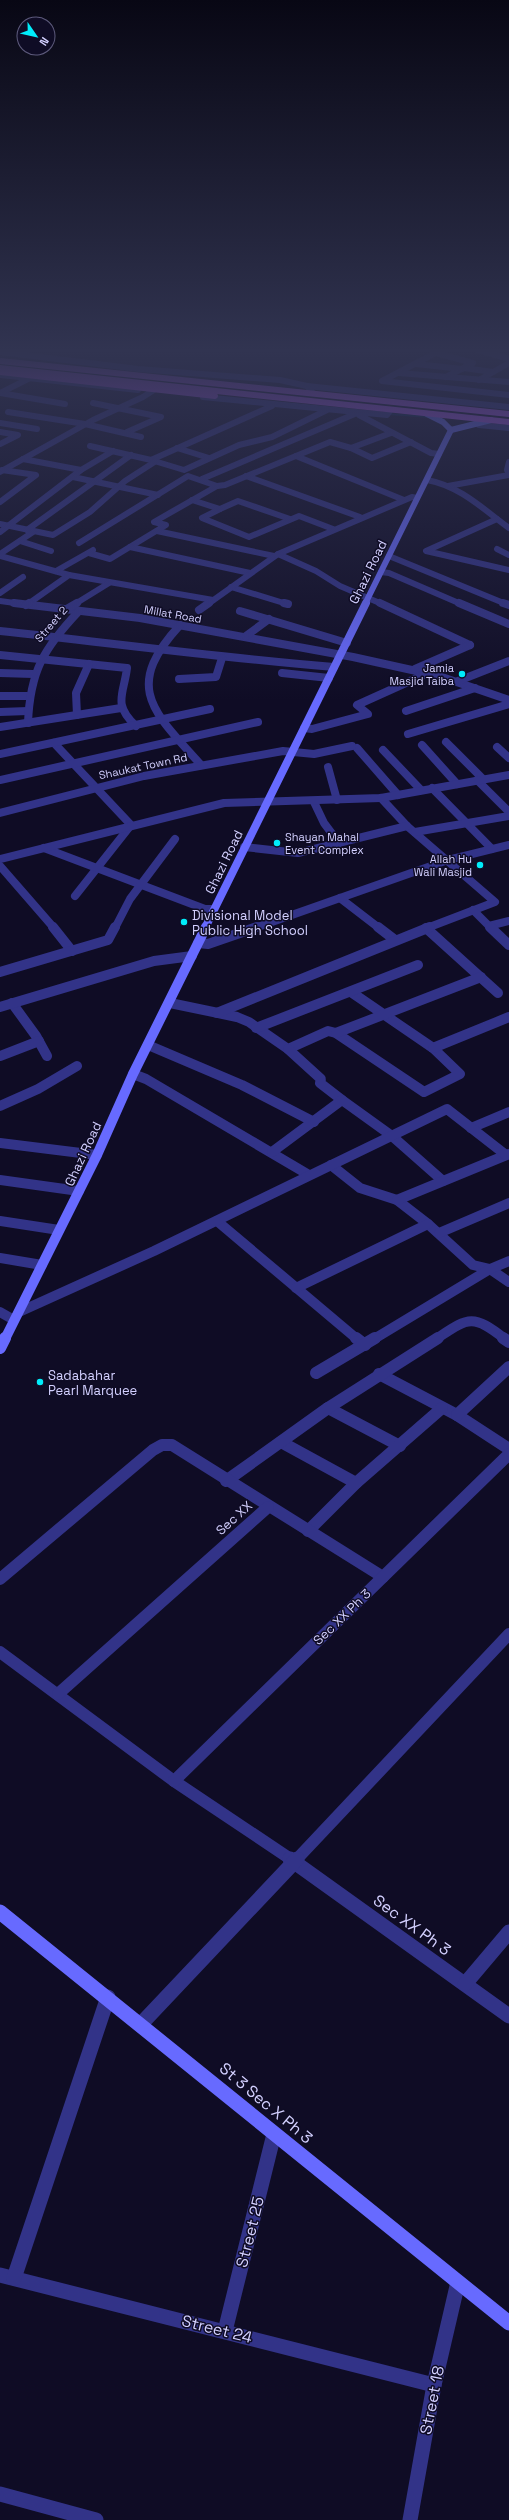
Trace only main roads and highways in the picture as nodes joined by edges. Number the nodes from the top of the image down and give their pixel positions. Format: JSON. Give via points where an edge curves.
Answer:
{"nodes":[{"id":1,"x":434,"y":466,"type":"edge"},
{"id":2,"x":0,"y":1348,"type":"edge"},
{"id":3,"x":0,"y":1912,"type":"edge"},
{"id":4,"x":509,"y":2323,"type":"edge"}],
"edges":[{"from":1,"to":2,"type":"main road","name":"Ghazi Road"},
{"from":3,"to":4,"type":"main road","name":"St 3 Sec X Ph 3","via":[[142,2023],[274,2134]]}]}
